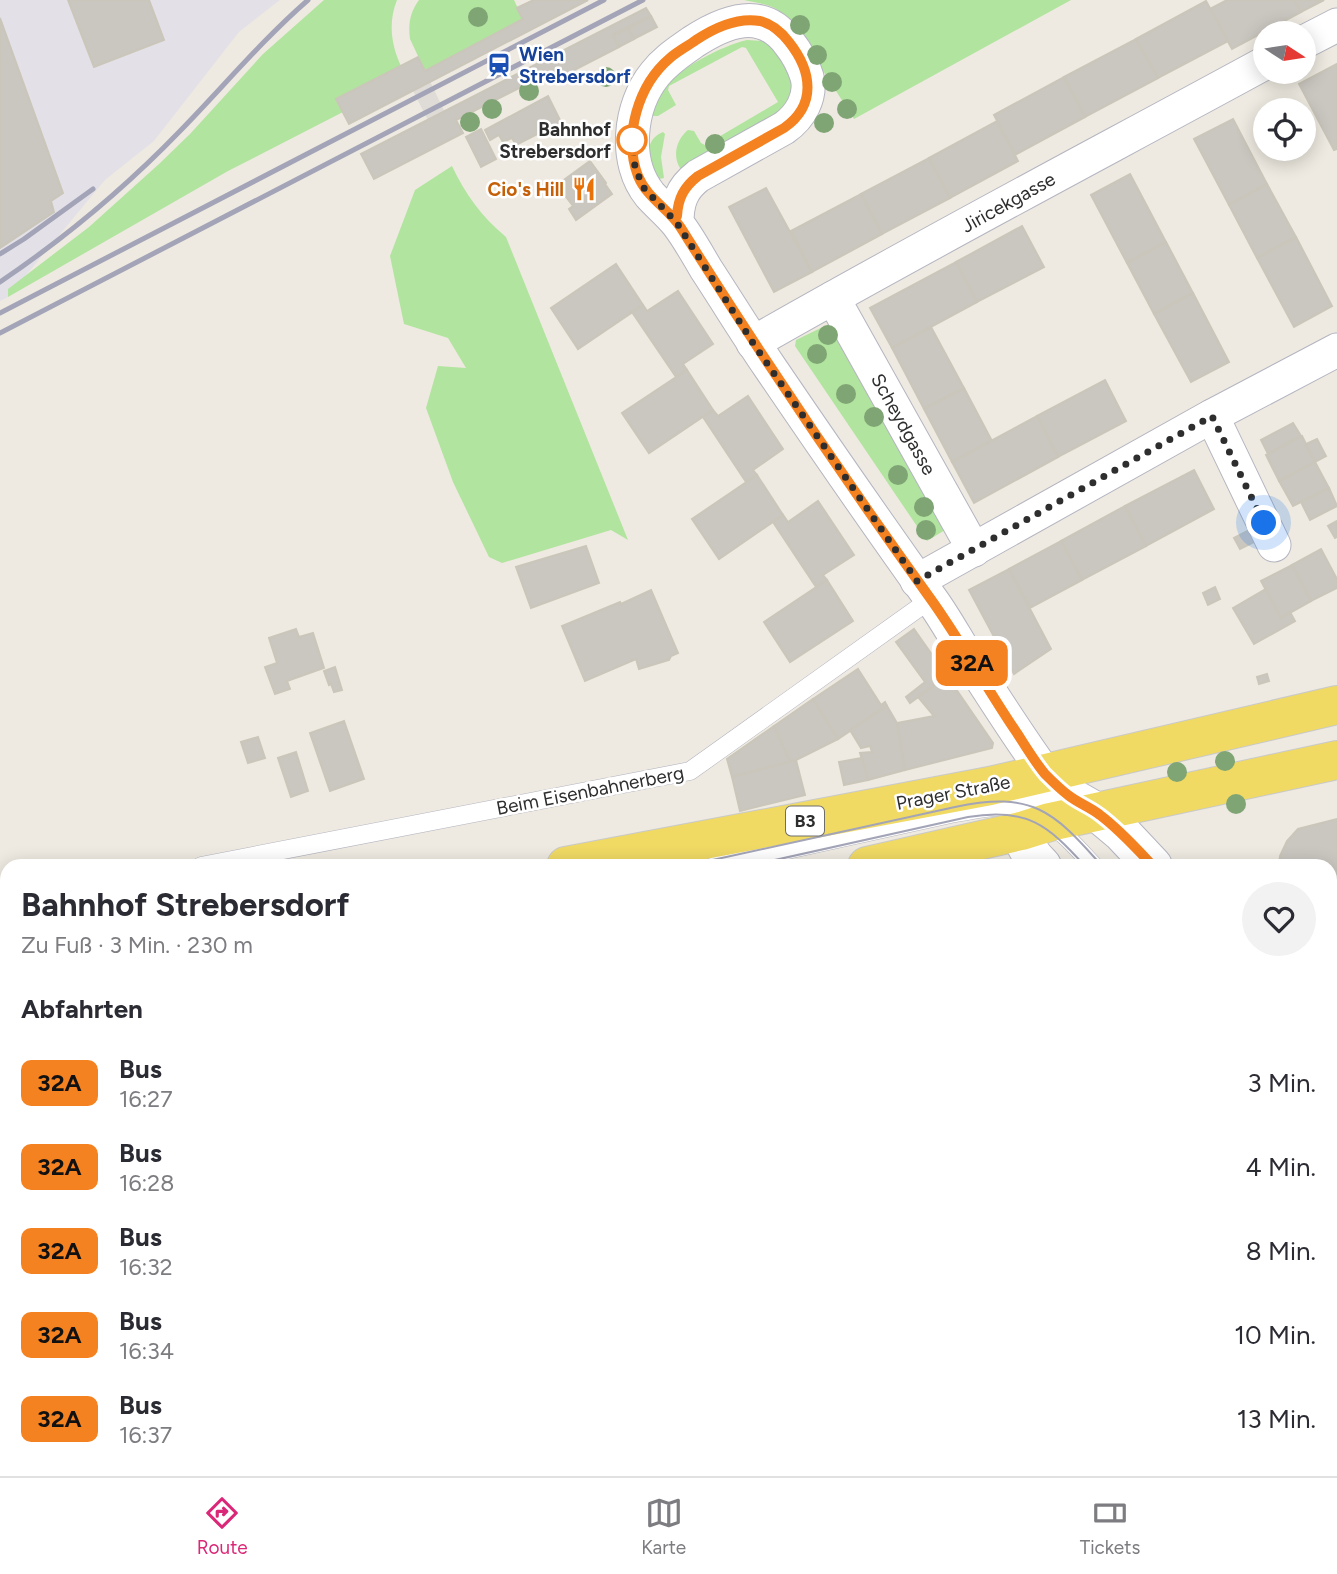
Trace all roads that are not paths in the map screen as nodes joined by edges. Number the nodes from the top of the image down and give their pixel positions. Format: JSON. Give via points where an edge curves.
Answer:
{"nodes":[{"id":1,"x":1337,"y":25,"type":"edge"},
{"id":2,"x":1316,"y":36,"type":"edge"},
{"id":3,"x":1253,"y":69,"type":"edge"},
{"id":4,"x":677,"y":223,"type":"junction"},
{"id":5,"x":833,"y":298,"type":"junction"},
{"id":6,"x":753,"y":343,"type":"junction"},
{"id":7,"x":1337,"y":351,"type":"edge"},
{"id":8,"x":1212,"y":416,"type":"junction"},
{"id":9,"x":1274,"y":545,"type":"dead end"},
{"id":10,"x":974,"y":550,"type":"junction"},
{"id":11,"x":924,"y":590,"type":"junction"},
{"id":12,"x":1337,"y":705,"type":"edge"},
{"id":13,"x":1337,"y":760,"type":"edge"},
{"id":14,"x":1045,"y":773,"type":"junction"},
{"id":15,"x":1097,"y":812,"type":"junction"},
{"id":16,"x":1032,"y":822,"type":"junction"},
{"id":17,"x":237,"y":859,"type":"edge"},
{"id":18,"x":603,"y":859,"type":"edge"},
{"id":19,"x":746,"y":859,"type":"edge"},
{"id":20,"x":893,"y":859,"type":"edge"},
{"id":21,"x":1035,"y":859,"type":"edge"},
{"id":22,"x":1084,"y":859,"type":"edge"},
{"id":23,"x":1146,"y":859,"type":"edge"}],
"edges":[{"from":1,"to":2,"type":"street"},
{"from":3,"to":5,"type":"street","name":"Jiricekgasse"},
{"from":4,"to":4,"type":"street","via":[[681,193],[691,181],[784,128],[804,105],[808,82],[800,59],[783,35],[767,23],[738,21],[706,34],[670,58],[643,92],[632,140],[635,167],[643,187]]},
{"from":4,"to":6,"type":"street"},
{"from":5,"to":6,"type":"street","name":"Jiricekgasse"},
{"from":5,"to":10,"type":"street","name":"Scheydgasse"},
{"from":6,"to":11,"type":"street"},
{"from":7,"to":8,"type":"street"},
{"from":8,"to":9,"type":"street"},
{"from":8,"to":10,"type":"street"},
{"from":10,"to":11,"type":"street"},
{"from":11,"to":14,"type":"street"},
{"from":11,"to":17,"type":"lane","name":"Beim Eisenbahnerberg","via":[[690,771]]},
{"from":12,"to":14,"type":"main road","name":"Prager Straße","number":"B3"},
{"from":13,"to":15,"type":"main road"},
{"from":14,"to":15,"type":"street","via":[[1069,796]]},
{"from":14,"to":16,"type":"street"},
{"from":14,"to":18,"type":"main road","name":"Prager Straße","number":"B3"},
{"from":15,"to":16,"type":"main road"},
{"from":15,"to":23,"type":"street"},
{"from":16,"to":19,"type":"lane","via":[[1007,807],[992,807]]},
{"from":16,"to":20,"type":"main road"},
{"from":16,"to":21,"type":"street","via":[[1031,855]]},
{"from":16,"to":22,"type":"lane"}]}
